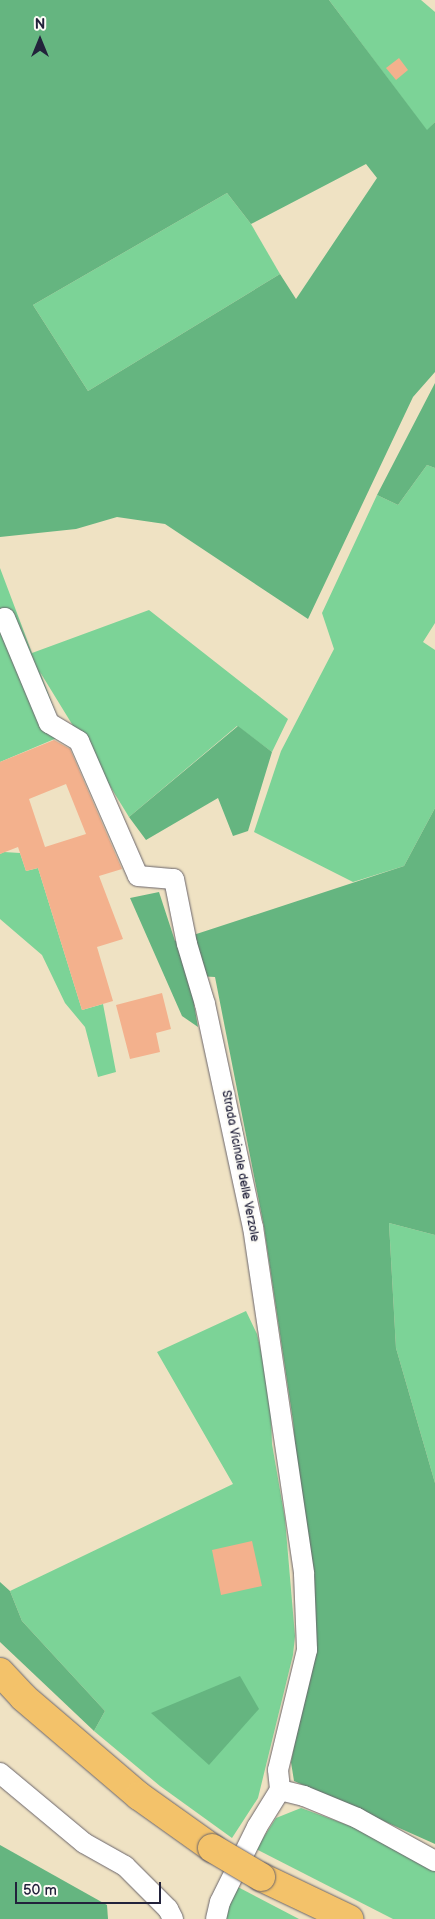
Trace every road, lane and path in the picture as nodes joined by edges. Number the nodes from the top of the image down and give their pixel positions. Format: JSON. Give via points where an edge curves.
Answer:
{"nodes":[{"id":1,"x":0,"y":620,"type":"edge"},
{"id":2,"x":0,"y":1672,"type":"edge"},
{"id":3,"x":0,"y":1772,"type":"edge"},
{"id":4,"x":280,"y":1790,"type":"junction"},
{"id":5,"x":435,"y":1861,"type":"edge"},
{"id":6,"x":172,"y":1919,"type":"edge"},
{"id":7,"x":216,"y":1919,"type":"edge"},
{"id":8,"x":349,"y":1919,"type":"edge"}],
"edges":[{"from":1,"to":4,"type":"street","name":"Strada Vicinale delle Verzole","via":[[5,618],[49,723],[79,741],[138,876],[174,879],[187,944],[205,1004],[253,1227],[304,1574],[307,1650],[278,1770]]},
{"from":2,"to":8,"type":"main road","bridge":true,"via":[[23,1697],[139,1796],[212,1848],[261,1877]]},
{"from":3,"to":6,"type":"street","via":[[84,1843],[126,1866],[168,1910]]},
{"from":4,"to":5,"type":"street","via":[[304,1796],[357,1818]]},
{"from":4,"to":7,"type":"street","via":[[256,1827],[220,1902]]}]}
